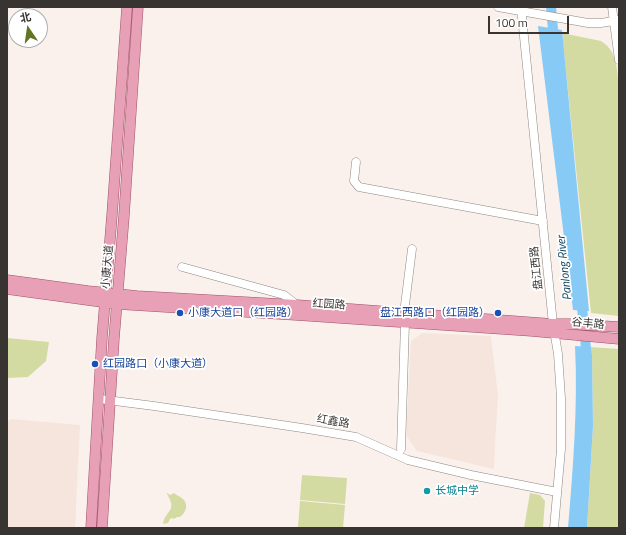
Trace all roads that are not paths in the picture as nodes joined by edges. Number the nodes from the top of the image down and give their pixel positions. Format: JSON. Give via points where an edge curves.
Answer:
{"nodes":[{"id":1,"x":127,"y":7,"type":"edge"},
{"id":2,"x":138,"y":7,"type":"edge"},
{"id":3,"x":498,"y":7,"type":"edge"},
{"id":4,"x":612,"y":7,"type":"edge"},
{"id":5,"x":521,"y":9,"type":"edge"},
{"id":6,"x":616,"y":20,"type":"edge"},
{"id":7,"x":619,"y":60,"type":"edge"},
{"id":8,"x":356,"y":162,"type":"dead end"},
{"id":9,"x":543,"y":221,"type":"junction"},
{"id":10,"x":412,"y":249,"type":"dead end"},
{"id":11,"x":182,"y":267,"type":"dead end"},
{"id":12,"x":7,"y":280,"type":"edge"},
{"id":13,"x":7,"y":290,"type":"edge"},
{"id":14,"x":118,"y":293,"type":"junction"},
{"id":15,"x":106,"y":298,"type":"junction"},
{"id":16,"x":117,"y":304,"type":"junction"},
{"id":17,"x":297,"y":305,"type":"junction"},
{"id":18,"x":404,"y":318,"type":"junction"},
{"id":19,"x":619,"y":327,"type":"edge"},
{"id":20,"x":554,"y":329,"type":"junction"},
{"id":21,"x":619,"y":338,"type":"edge"},
{"id":22,"x":99,"y":399,"type":"junction"},
{"id":23,"x":110,"y":400,"type":"junction"},
{"id":24,"x":401,"y":450,"type":"dead end"},
{"id":25,"x":557,"y":492,"type":"junction"},
{"id":26,"x":91,"y":528,"type":"edge"},
{"id":27,"x":102,"y":528,"type":"edge"},
{"id":28,"x":554,"y":528,"type":"edge"}],
"edges":[{"from":1,"to":15,"type":"main road","name":"小康大道"},
{"from":2,"to":14,"type":"main road","name":"小康大道"},
{"from":3,"to":5,"type":"street"},
{"from":4,"to":6,"type":"street"},
{"from":5,"to":6,"type":"street","via":[[588,23]]},
{"from":5,"to":9,"type":"street","name":"盘江西路"},
{"from":6,"to":7,"type":"street"},
{"from":8,"to":9,"type":"street","via":[[354,181],[359,187]]},
{"from":9,"to":20,"type":"street","name":"盘江西路"},
{"from":10,"to":18,"type":"street"},
{"from":11,"to":17,"type":"street","via":[[284,295]]},
{"from":12,"to":15,"type":"main road","name":"红园路"},
{"from":13,"to":15,"type":"main road","name":"红园路"},
{"from":14,"to":15,"type":"main road","name":"红园路"},
{"from":14,"to":16,"type":"main road","name":"小康大道"},
{"from":14,"to":17,"type":"main road","name":"红园路"},
{"from":15,"to":16,"type":"main road","name":"红园路"},
{"from":15,"to":22,"type":"main road","name":"小康大道"},
{"from":16,"to":18,"type":"main road","name":"红园路","via":[[296,315]]},
{"from":16,"to":23,"type":"main road","name":"小康大道"},
{"from":17,"to":18,"type":"main road","name":"红园路"},
{"from":18,"to":20,"type":"main road","name":"红园路"},
{"from":18,"to":24,"type":"street"},
{"from":19,"to":20,"type":"main road","name":"谷丰路","via":[[570,324]]},
{"from":20,"to":21,"type":"main road","name":"谷丰路","via":[[570,334]]},
{"from":20,"to":25,"type":"street","name":"盘江西路","via":[[561,398],[561,449]]},
{"from":22,"to":23,"type":"street","name":"红鑫路"},
{"from":22,"to":26,"type":"main road","name":"小康大道"},
{"from":23,"to":25,"type":"street","name":"红鑫路","via":[[356,437],[408,460]]},
{"from":23,"to":27,"type":"main road","name":"小康大道"},
{"from":25,"to":28,"type":"street","name":"盘江西路"}]}
